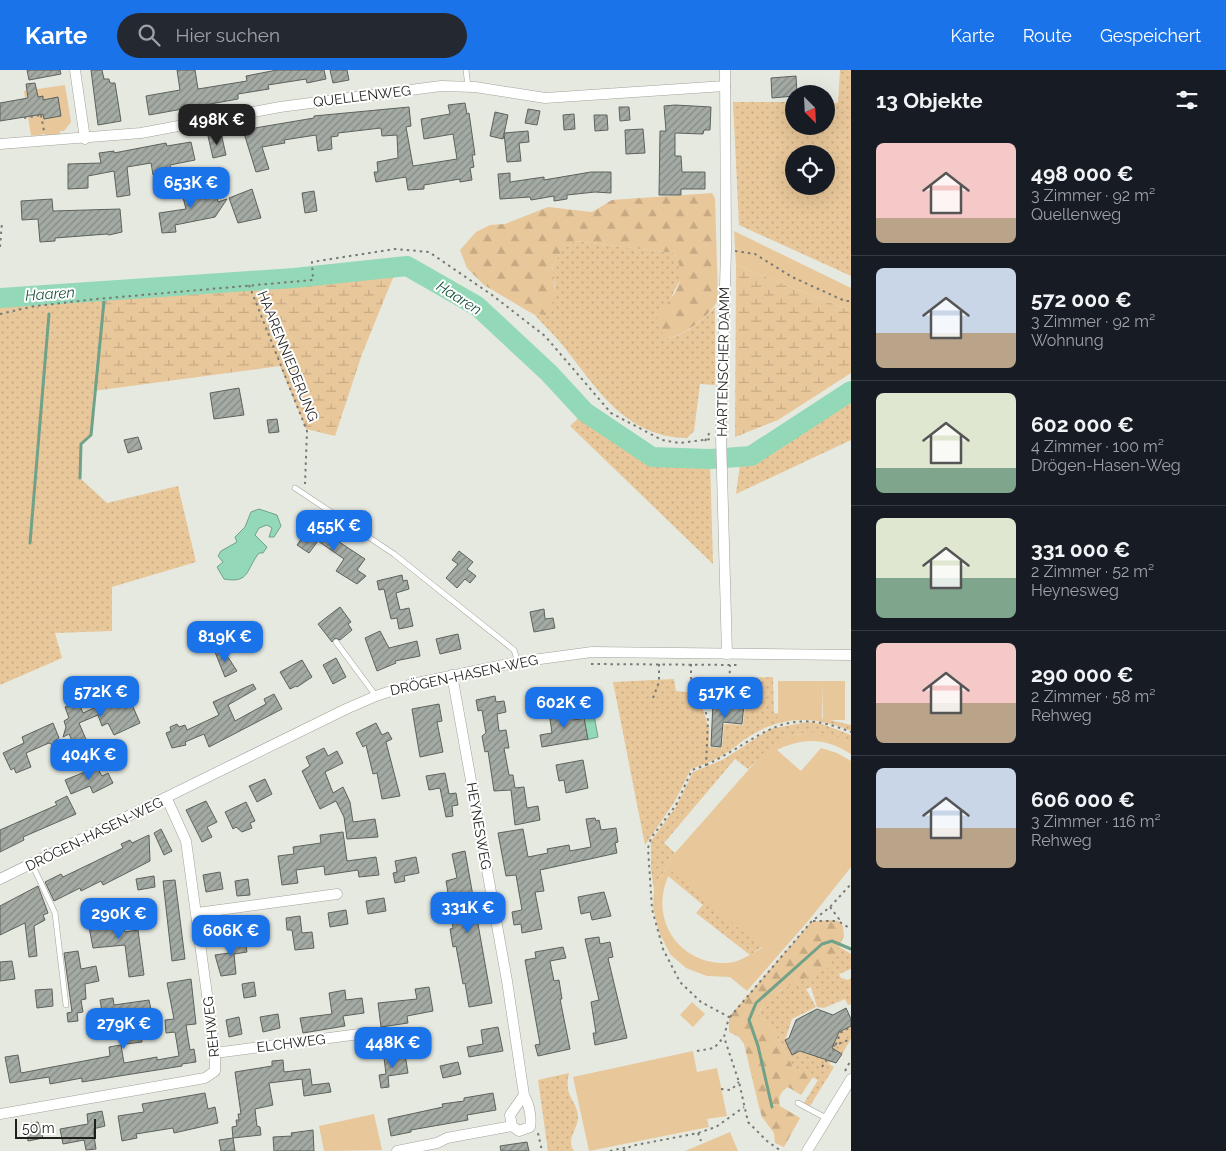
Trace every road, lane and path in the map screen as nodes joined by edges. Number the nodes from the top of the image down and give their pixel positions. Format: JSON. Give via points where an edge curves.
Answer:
{"nodes":[{"id":1,"x":75,"y":70,"type":"edge"},
{"id":2,"x":466,"y":70,"type":"edge"},
{"id":3,"x":725,"y":70,"type":"edge"},
{"id":4,"x":725,"y":86,"type":"junction"},
{"id":5,"x":468,"y":87,"type":"junction"},
{"id":6,"x":24,"y":118,"type":"dead end"},
{"id":7,"x":85,"y":139,"type":"junction"},
{"id":8,"x":45,"y":141,"type":"junction"},
{"id":9,"x":0,"y":144,"type":"edge"},
{"id":10,"x":2,"y":222,"type":"dead end"},
{"id":11,"x":0,"y":247,"type":"edge"},
{"id":12,"x":729,"y":249,"type":"dead end"},
{"id":13,"x":249,"y":285,"type":"junction"},
{"id":14,"x":851,"y":301,"type":"edge"},
{"id":15,"x":0,"y":314,"type":"edge"},
{"id":16,"x":718,"y":438,"type":"junction"},
{"id":17,"x":295,"y":488,"type":"dead end"},
{"id":18,"x":305,"y":494,"type":"junction"},
{"id":19,"x":336,"y":642,"type":"dead end"},
{"id":20,"x":659,"y":653,"type":"junction"},
{"id":21,"x":691,"y":654,"type":"junction"},
{"id":22,"x":727,"y":654,"type":"junction"},
{"id":23,"x":851,"y":655,"type":"edge"},
{"id":24,"x":518,"y":662,"type":"junction"},
{"id":25,"x":452,"y":675,"type":"junction"},
{"id":26,"x":700,"y":692,"type":"junction"},
{"id":27,"x":376,"y":696,"type":"junction"},
{"id":28,"x":729,"y":696,"type":"junction"},
{"id":29,"x":653,"y":698,"type":"dead end"},
{"id":30,"x":729,"y":703,"type":"dead end"},
{"id":31,"x":712,"y":719,"type":"dead end"},
{"id":32,"x":708,"y":720,"type":"junction"},
{"id":33,"x":851,"y":732,"type":"edge"},
{"id":34,"x":706,"y":764,"type":"junction"},
{"id":35,"x":167,"y":799,"type":"junction"},
{"id":36,"x":31,"y":863,"type":"junction"},
{"id":37,"x":0,"y":879,"type":"edge"},
{"id":38,"x":851,"y":884,"type":"edge"},
{"id":39,"x":337,"y":894,"type":"dead end"},
{"id":40,"x":830,"y":907,"type":"junction"},
{"id":41,"x":197,"y":913,"type":"junction"},
{"id":42,"x":838,"y":921,"type":"junction"},
{"id":43,"x":811,"y":922,"type":"junction"},
{"id":44,"x":851,"y":929,"type":"edge"},
{"id":45,"x":66,"y":1005,"type":"dead end"},
{"id":46,"x":729,"y":1017,"type":"junction"},
{"id":47,"x":851,"y":1027,"type":"edge"},
{"id":48,"x":367,"y":1033,"type":"dead end"},
{"id":49,"x":724,"y":1037,"type":"junction"},
{"id":50,"x":851,"y":1039,"type":"edge"},
{"id":51,"x":834,"y":1047,"type":"junction"},
{"id":52,"x":697,"y":1051,"type":"dead end"},
{"id":53,"x":215,"y":1053,"type":"junction"},
{"id":54,"x":822,"y":1066,"type":"dead end"},
{"id":55,"x":851,"y":1079,"type":"edge"},
{"id":56,"x":739,"y":1082,"type":"junction"},
{"id":57,"x":720,"y":1089,"type":"dead end"},
{"id":58,"x":524,"y":1095,"type":"junction"},
{"id":59,"x":798,"y":1103,"type":"dead end"},
{"id":60,"x":744,"y":1107,"type":"junction"},
{"id":61,"x":0,"y":1114,"type":"edge"},
{"id":62,"x":826,"y":1118,"type":"junction"},
{"id":63,"x":512,"y":1126,"type":"junction"},
{"id":64,"x":530,"y":1127,"type":"junction"},
{"id":65,"x":698,"y":1133,"type":"junction"},
{"id":66,"x":701,"y":1141,"type":"dead end"},
{"id":67,"x":631,"y":1146,"type":"junction"},
{"id":68,"x":397,"y":1151,"type":"edge"},
{"id":69,"x":542,"y":1151,"type":"edge"},
{"id":70,"x":610,"y":1151,"type":"edge"},
{"id":71,"x":623,"y":1151,"type":"edge"},
{"id":72,"x":782,"y":1151,"type":"edge"},
{"id":73,"x":807,"y":1151,"type":"edge"}],
"edges":[{"from":1,"to":7,"type":"street"},
{"from":2,"to":5,"type":"lane"},
{"from":3,"to":4,"type":"street","name":"HARTENSCHER DAMM"},
{"from":4,"to":5,"type":"street","name":"QUELLENWEG","via":[[545,98]]},
{"from":4,"to":16,"type":"street","name":"HARTENSCHER DAMM","via":[[726,249]]},
{"from":5,"to":7,"type":"street","name":"QUELLENWEG","via":[[441,86],[363,95],[141,133]]},
{"from":6,"to":8,"type":"path","via":[[41,115]]},
{"from":7,"to":8,"type":"street","name":"QUELLENWEG"},
{"from":8,"to":9,"type":"street","name":"QUELLENWEG"},
{"from":10,"to":11,"type":"path"},
{"from":12,"to":14,"type":"path","via":[[755,254],[792,277]]},
{"from":13,"to":15,"type":"path","via":[[35,306]]},
{"from":13,"to":16,"type":"path","via":[[313,280],[312,262],[395,248],[429,252],[492,294],[545,336],[611,413],[662,440],[679,443]]},
{"from":13,"to":18,"type":"path","name":"HAARENNIEDERUNG","via":[[307,431]]},
{"from":16,"to":22,"type":"street","name":"HARTENSCHER DAMM","via":[[722,471]]},
{"from":17,"to":18,"type":"lane"},
{"from":18,"to":24,"type":"lane","via":[[401,560],[514,650]]},
{"from":19,"to":27,"type":"lane"},
{"from":20,"to":21,"type":"street","name":"DRÖGEN-HASEN-WEG"},
{"from":20,"to":24,"type":"street","name":"DRÖGEN-HASEN-WEG","via":[[592,652]]},
{"from":20,"to":29,"type":"path","via":[[659,682]]},
{"from":21,"to":22,"type":"street","name":"DRÖGEN-HASEN-WEG"},
{"from":21,"to":26,"type":"path","via":[[691,681]]},
{"from":22,"to":23,"type":"street","name":"DRÖGEN-HASEN-WEG"},
{"from":22,"to":28,"type":"path"},
{"from":24,"to":25,"type":"street","name":"DRÖGEN-HASEN-WEG"},
{"from":25,"to":27,"type":"street","name":"DRÖGEN-HASEN-WEG"},
{"from":25,"to":58,"type":"street","name":"HEYNESWEG","via":[[507,981]]},
{"from":26,"to":28,"type":"path"},
{"from":26,"to":32,"type":"path"},
{"from":27,"to":35,"type":"street","name":"DRÖGEN-HASEN-WEG"},
{"from":28,"to":30,"type":"path"},
{"from":31,"to":32,"type":"path"},
{"from":32,"to":34,"type":"path"},
{"from":33,"to":34,"type":"path","via":[[807,720],[788,723],[770,727]]},
{"from":34,"to":46,"type":"path","via":[[692,770],[676,805],[651,838],[648,848],[652,909],[663,950],[680,982],[701,1002]]},
{"from":35,"to":36,"type":"street","name":"DRÖGEN-HASEN-WEG"},
{"from":35,"to":41,"type":"street","name":"REHWEG","via":[[186,841]]},
{"from":36,"to":37,"type":"street","name":"DRÖGEN-HASEN-WEG"},
{"from":36,"to":45,"type":"lane","via":[[55,913]]},
{"from":38,"to":40,"type":"path"},
{"from":39,"to":41,"type":"street"},
{"from":40,"to":42,"type":"path"},
{"from":40,"to":43,"type":"path"},
{"from":41,"to":53,"type":"street","name":"REHWEG"},
{"from":42,"to":43,"type":"path"},
{"from":42,"to":44,"type":"path"},
{"from":43,"to":46,"type":"path"},
{"from":46,"to":49,"type":"path"},
{"from":47,"to":51,"type":"path","via":[[840,1032]]},
{"from":48,"to":53,"type":"street","name":"ELCHWEG"},
{"from":49,"to":52,"type":"path","via":[[714,1048]]},
{"from":49,"to":56,"type":"path"},
{"from":50,"to":51,"type":"path"},
{"from":51,"to":54,"type":"path"},
{"from":53,"to":61,"type":"street","name":"REHWEG","via":[[215,1071],[205,1078]]},
{"from":55,"to":62,"type":"street"},
{"from":56,"to":57,"type":"path","via":[[731,1090]]},
{"from":56,"to":60,"type":"path"},
{"from":58,"to":63,"type":"street","via":[[511,1110]]},
{"from":58,"to":64,"type":"street","name":"HEYNESWEG"},
{"from":59,"to":62,"type":"lane"},
{"from":60,"to":65,"type":"path","via":[[716,1127]]},
{"from":60,"to":72,"type":"path","via":[[748,1122]]},
{"from":62,"to":73,"type":"street"},
{"from":63,"to":64,"type":"street","via":[[519,1131]]},
{"from":63,"to":68,"type":"street"},
{"from":64,"to":69,"type":"path","via":[[539,1134]]},
{"from":65,"to":66,"type":"path"},
{"from":65,"to":67,"type":"path"},
{"from":67,"to":70,"type":"path"},
{"from":67,"to":71,"type":"path"}]}
